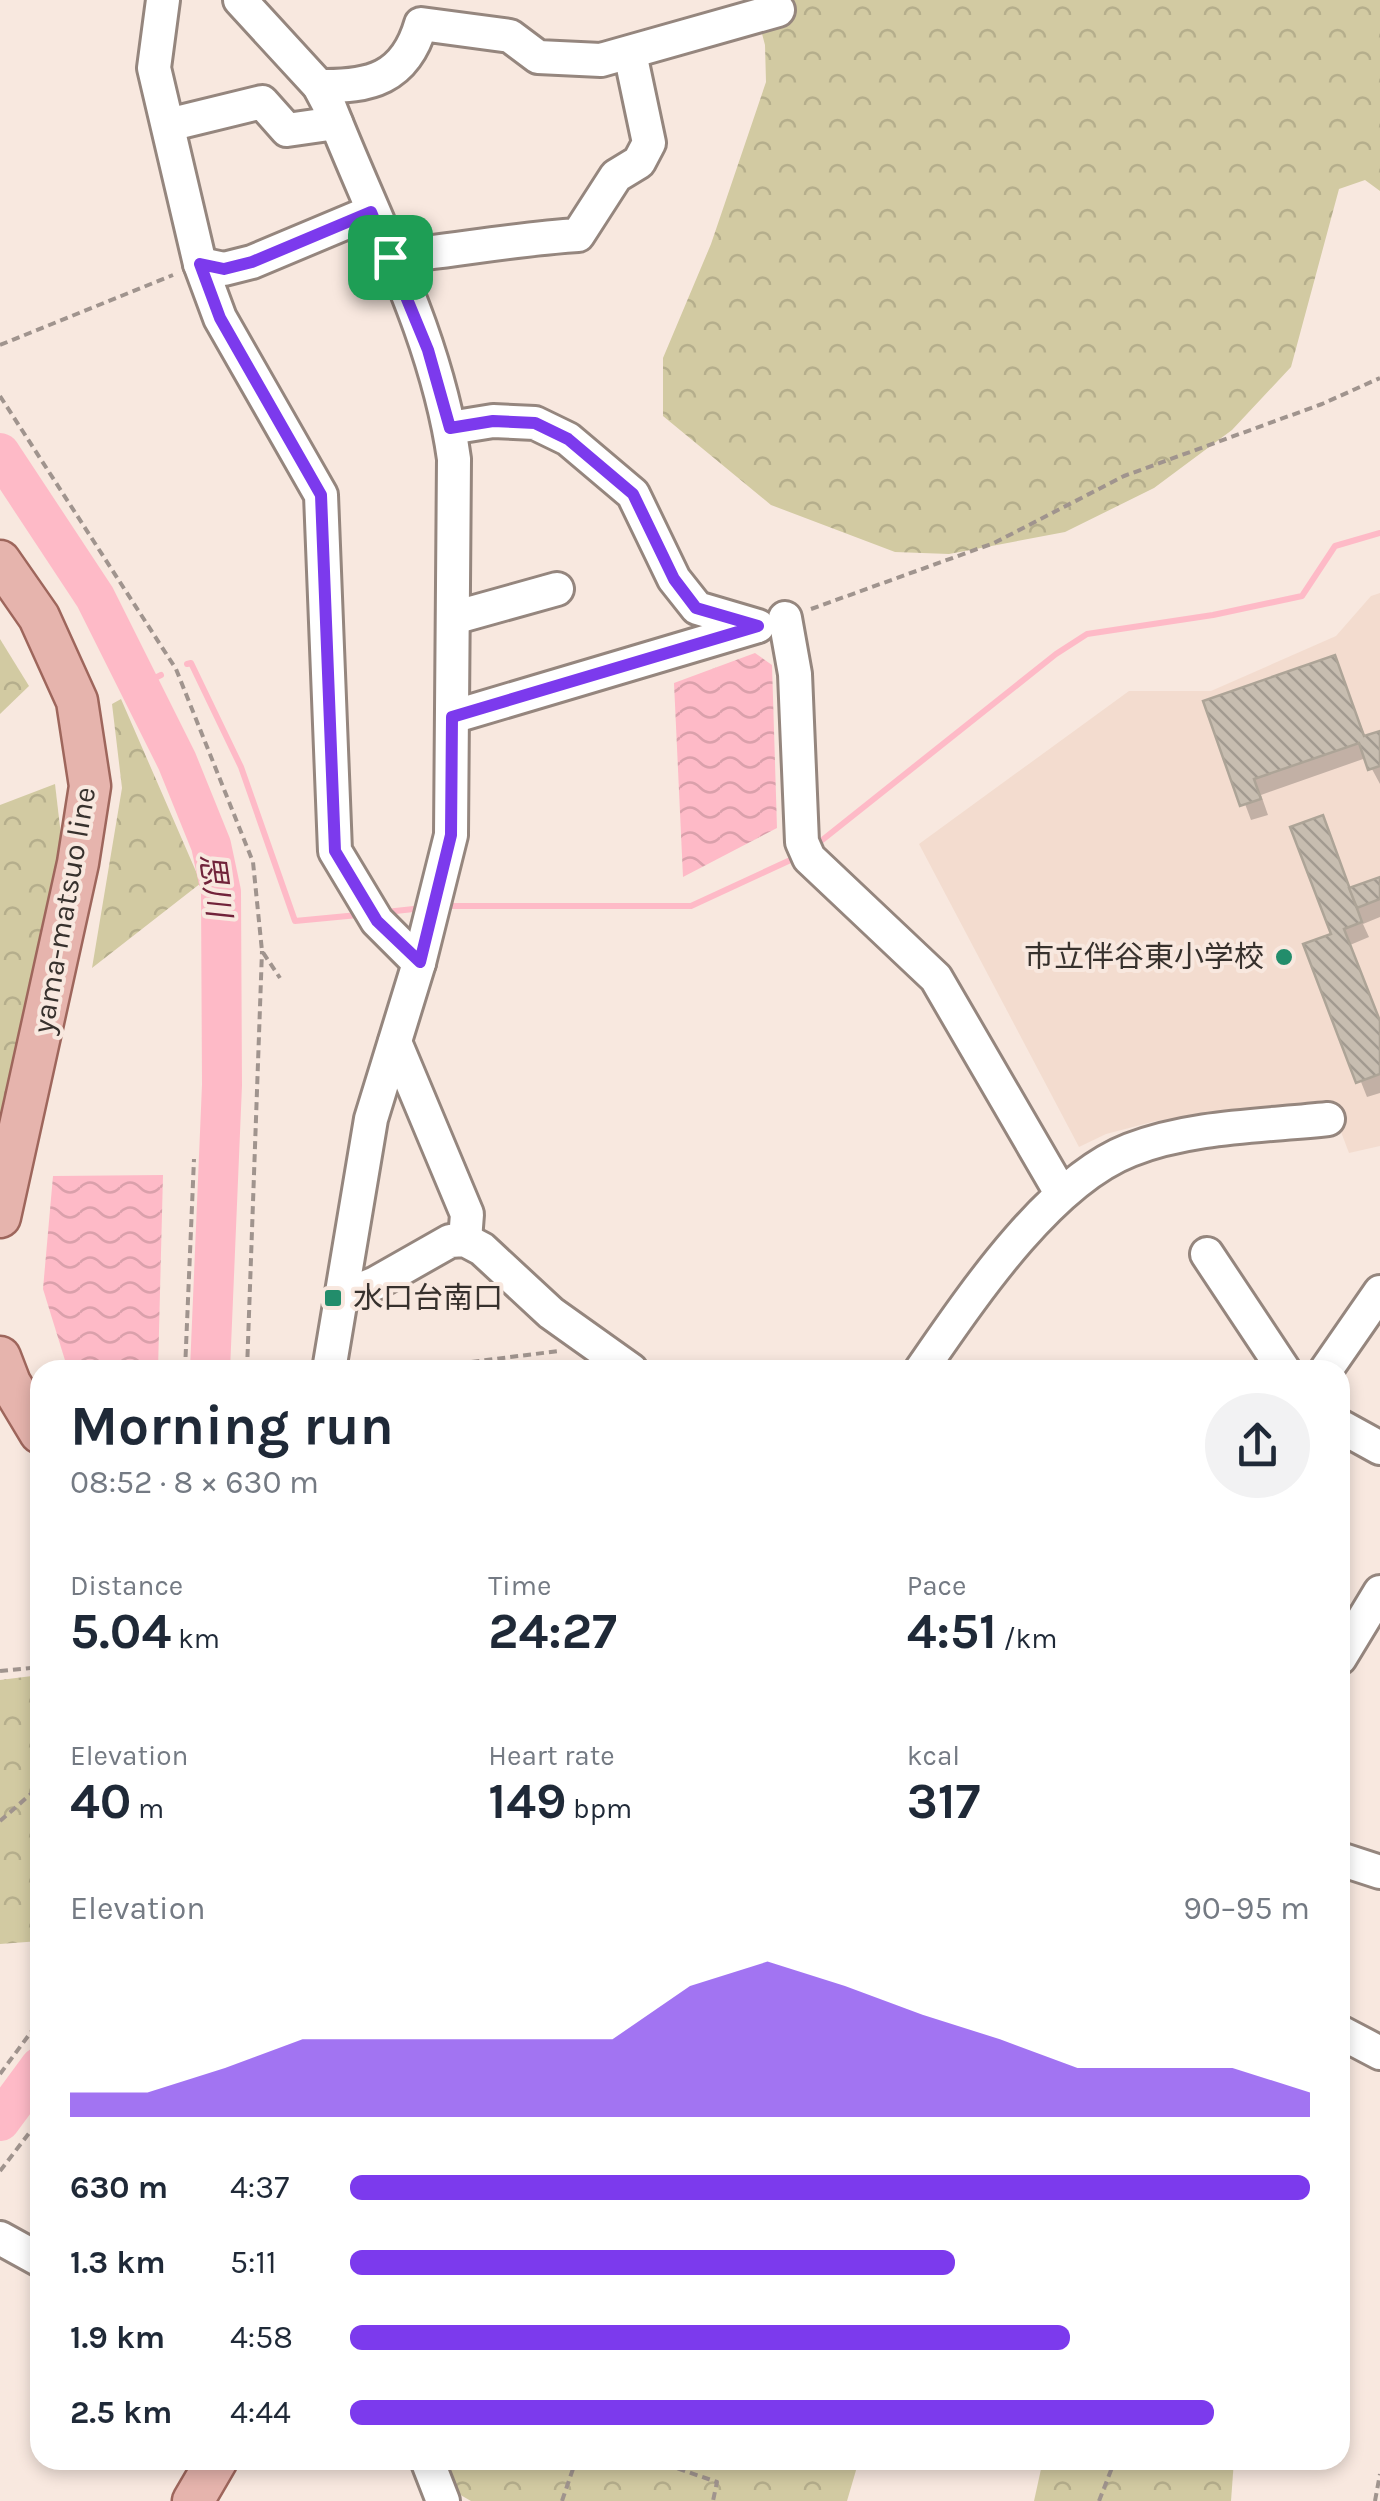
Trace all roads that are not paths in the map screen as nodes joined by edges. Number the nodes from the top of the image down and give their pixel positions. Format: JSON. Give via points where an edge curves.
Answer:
{"nodes":[{"id":1,"x":163,"y":0,"type":"edge"},
{"id":2,"x":240,"y":0,"type":"edge"},
{"id":3,"x":778,"y":10,"type":"dead end"},
{"id":4,"x":630,"y":53,"type":"junction"},
{"id":5,"x":319,"y":86,"type":"junction"},
{"id":6,"x":336,"y":123,"type":"junction"},
{"id":7,"x":168,"y":124,"type":"junction"},
{"id":8,"x":371,"y":212,"type":"junction"},
{"id":9,"x":390,"y":257,"type":"junction"},
{"id":10,"x":200,"y":264,"type":"junction"},
{"id":11,"x":450,"y":428,"type":"junction"},
{"id":12,"x":0,"y":561,"type":"edge"},
{"id":13,"x":557,"y":589,"type":"dead end"},
{"id":14,"x":453,"y":618,"type":"junction"},
{"id":15,"x":783,"y":618,"type":"junction"},
{"id":16,"x":452,"y":717,"type":"junction"},
{"id":17,"x":420,"y":962,"type":"junction"},
{"id":18,"x":395,"y":1042,"type":"junction"},
{"id":19,"x":1328,"y":1119,"type":"dead end"},
{"id":20,"x":1061,"y":1193,"type":"junction"},
{"id":21,"x":0,"y":1217,"type":"edge"},
{"id":22,"x":465,"y":1240,"type":"junction"},
{"id":23,"x":1207,"y":1254,"type":"dead end"},
{"id":24,"x":1380,"y":1292,"type":"edge"},
{"id":25,"x":342,"y":1296,"type":"junction"},
{"id":26,"x":0,"y":1356,"type":"edge"},
{"id":27,"x":330,"y":1360,"type":"edge"},
{"id":28,"x":617,"y":1360,"type":"edge"},
{"id":29,"x":929,"y":1360,"type":"edge"},
{"id":30,"x":1277,"y":1360,"type":"edge"},
{"id":31,"x":1333,"y":1360,"type":"edge"},
{"id":32,"x":30,"y":1416,"type":"edge"},
{"id":33,"x":1350,"y":1432,"type":"edge"},
{"id":34,"x":1380,"y":1448,"type":"edge"},
{"id":35,"x":1380,"y":1592,"type":"edge"},
{"id":36,"x":1350,"y":1642,"type":"edge"},
{"id":37,"x":1350,"y":1862,"type":"edge"},
{"id":38,"x":1380,"y":1872,"type":"edge"},
{"id":39,"x":1350,"y":2038,"type":"edge"},
{"id":40,"x":1380,"y":2054,"type":"edge"},
{"id":41,"x":0,"y":2238,"type":"edge"},
{"id":42,"x":30,"y":2254,"type":"edge"},
{"id":43,"x":211,"y":2470,"type":"edge"},
{"id":44,"x":431,"y":2470,"type":"edge"},
{"id":45,"x":193,"y":2501,"type":"edge"},
{"id":46,"x":442,"y":2501,"type":"edge"}],
"edges":[{"from":1,"to":7,"type":"street","via":[[154,68]]},
{"from":2,"to":5,"type":"street"},
{"from":3,"to":4,"type":"street"},
{"from":4,"to":5,"type":"street","via":[[564,61],[538,57],[510,36],[421,24],[405,58],[386,76],[369,84]]},
{"from":4,"to":9,"type":"street","via":[[649,143],[639,162],[616,176],[578,235]]},
{"from":5,"to":6,"type":"street"},
{"from":6,"to":7,"type":"street","via":[[288,130],[262,102]]},
{"from":6,"to":8,"type":"street"},
{"from":7,"to":10,"type":"street"},
{"from":8,"to":9,"type":"street"},
{"from":8,"to":10,"type":"street","via":[[252,262],[224,269]]},
{"from":9,"to":11,"type":"street","via":[[434,367]]},
{"from":10,"to":17,"type":"street","via":[[220,318],[321,495],[335,851],[372,912]]},
{"from":11,"to":14,"type":"street"},
{"from":11,"to":15,"type":"street","via":[[535,423],[568,439],[633,494],[674,579],[696,608]]},
{"from":12,"to":21,"type":"main road","name":"yama-matsuo line","via":[[39,616],[77,702],[90,786]]},
{"from":13,"to":14,"type":"street"},
{"from":14,"to":16,"type":"street"},
{"from":15,"to":16,"type":"street"},
{"from":15,"to":20,"type":"street","via":[[795,674],[805,850],[936,978]]},
{"from":16,"to":17,"type":"street","via":[[451,835]]},
{"from":17,"to":18,"type":"street"},
{"from":18,"to":22,"type":"street","via":[[466,1214]]},
{"from":18,"to":25,"type":"street","via":[[371,1120]]},
{"from":19,"to":20,"type":"street","via":[[1149,1144],[1097,1166]]},
{"from":20,"to":29,"type":"street"},
{"from":22,"to":25,"type":"street","via":[[450,1241]]},
{"from":22,"to":28,"type":"street"},
{"from":23,"to":30,"type":"street"},
{"from":24,"to":31,"type":"street"},
{"from":25,"to":27,"type":"street"},
{"from":26,"to":32,"type":"main road"},
{"from":33,"to":34,"type":"street"},
{"from":35,"to":36,"type":"street"},
{"from":37,"to":38,"type":"street"},
{"from":39,"to":40,"type":"street"},
{"from":41,"to":42,"type":"street"},
{"from":43,"to":45,"type":"main road"},
{"from":44,"to":46,"type":"street"}]}
